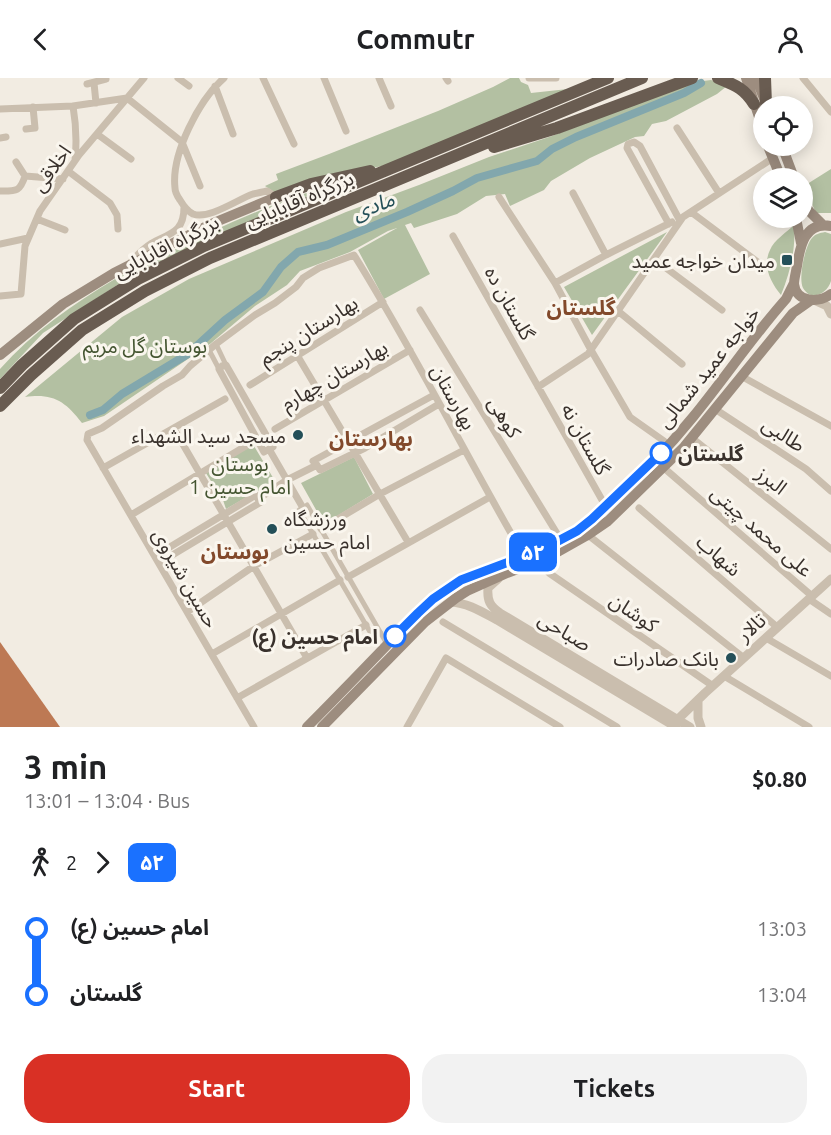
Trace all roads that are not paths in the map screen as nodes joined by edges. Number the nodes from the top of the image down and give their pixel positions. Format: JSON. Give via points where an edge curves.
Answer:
{"nodes":[{"id":1,"x":144,"y":78,"type":"edge"},
{"id":2,"x":178,"y":78,"type":"edge"},
{"id":3,"x":225,"y":78,"type":"edge"},
{"id":4,"x":263,"y":78,"type":"edge"},
{"id":5,"x":324,"y":78,"type":"edge"},
{"id":6,"x":379,"y":78,"type":"edge"},
{"id":7,"x":529,"y":78,"type":"edge"},
{"id":8,"x":556,"y":78,"type":"edge"},
{"id":9,"x":594,"y":78,"type":"edge"},
{"id":10,"x":608,"y":78,"type":"edge"},
{"id":11,"x":642,"y":78,"type":"edge"},
{"id":12,"x":692,"y":78,"type":"edge"},
{"id":13,"x":718,"y":78,"type":"edge"},
{"id":14,"x":746,"y":78,"type":"edge"},
{"id":15,"x":756,"y":78,"type":"edge"},
{"id":16,"x":765,"y":78,"type":"edge"},
{"id":17,"x":803,"y":78,"type":"edge"},
{"id":18,"x":106,"y":80,"type":"dead end"},
{"id":19,"x":189,"y":86,"type":"dead end"},
{"id":20,"x":215,"y":86,"type":"junction"},
{"id":21,"x":757,"y":96,"type":"edge"},
{"id":22,"x":760,"y":96,"type":"edge"},
{"id":23,"x":763,"y":96,"type":"edge"},
{"id":24,"x":127,"y":98,"type":"junction"},
{"id":25,"x":753,"y":98,"type":"edge"},
{"id":26,"x":96,"y":103,"type":"junction"},
{"id":27,"x":73,"y":106,"type":"junction"},
{"id":28,"x":391,"y":106,"type":"dead end"},
{"id":29,"x":33,"y":107,"type":"junction"},
{"id":30,"x":539,"y":107,"type":"junction"},
{"id":31,"x":0,"y":108,"type":"edge"},
{"id":32,"x":831,"y":112,"type":"edge"},
{"id":33,"x":677,"y":128,"type":"dead end"},
{"id":34,"x":26,"y":129,"type":"dead end"},
{"id":35,"x":346,"y":131,"type":"dead end"},
{"id":36,"x":97,"y":134,"type":"junction"},
{"id":37,"x":234,"y":134,"type":"dead end"},
{"id":38,"x":182,"y":142,"type":"junction"},
{"id":39,"x":294,"y":144,"type":"dead end"},
{"id":40,"x":773,"y":158,"type":"joint"},
{"id":41,"x":131,"y":159,"type":"dead end"},
{"id":42,"x":16,"y":162,"type":"dead end"},
{"id":43,"x":74,"y":164,"type":"junction"},
{"id":44,"x":401,"y":164,"type":"junction"},
{"id":45,"x":426,"y":168,"type":"junction"},
{"id":46,"x":777,"y":168,"type":"edge"},
{"id":47,"x":68,"y":171,"type":"junction"},
{"id":48,"x":25,"y":176,"type":"junction"},
{"id":49,"x":63,"y":178,"type":"junction"},
{"id":50,"x":200,"y":186,"type":"dead end"},
{"id":51,"x":0,"y":191,"type":"edge"},
{"id":52,"x":573,"y":193,"type":"dead end"},
{"id":53,"x":719,"y":193,"type":"junction"},
{"id":54,"x":276,"y":197,"type":"junction"},
{"id":55,"x":499,"y":197,"type":"dead end"},
{"id":56,"x":184,"y":207,"type":"junction"},
{"id":57,"x":691,"y":212,"type":"junction"},
{"id":58,"x":814,"y":216,"type":"edge"},
{"id":59,"x":681,"y":218,"type":"junction"},
{"id":60,"x":37,"y":219,"type":"junction"},
{"id":61,"x":669,"y":224,"type":"junction"},
{"id":62,"x":829,"y":225,"type":"edge"},
{"id":63,"x":798,"y":228,"type":"edge"},
{"id":64,"x":118,"y":229,"type":"dead end"},
{"id":65,"x":65,"y":230,"type":"dead end"},
{"id":66,"x":453,"y":236,"type":"dead end"},
{"id":67,"x":28,"y":238,"type":"junction"},
{"id":68,"x":801,"y":243,"type":"junction"},
{"id":69,"x":0,"y":244,"type":"edge"},
{"id":70,"x":606,"y":255,"type":"junction"},
{"id":71,"x":654,"y":259,"type":"junction"},
{"id":72,"x":763,"y":266,"type":"dead end"},
{"id":73,"x":127,"y":267,"type":"junction"},
{"id":74,"x":555,"y":283,"type":"junction"},
{"id":75,"x":794,"y":283,"type":"junction"},
{"id":76,"x":831,"y":294,"type":"edge"},
{"id":77,"x":0,"y":296,"type":"edge"},
{"id":78,"x":813,"y":301,"type":"junction"},
{"id":79,"x":383,"y":302,"type":"junction"},
{"id":80,"x":782,"y":303,"type":"junction"},
{"id":81,"x":420,"y":310,"type":"dead end"},
{"id":82,"x":722,"y":310,"type":"dead end"},
{"id":83,"x":618,"y":311,"type":"junction"},
{"id":84,"x":793,"y":313,"type":"junction"},
{"id":85,"x":831,"y":314,"type":"edge"},
{"id":86,"x":216,"y":344,"type":"junction"},
{"id":87,"x":209,"y":350,"type":"junction"},
{"id":88,"x":410,"y":350,"type":"junction"},
{"id":89,"x":591,"y":350,"type":"junction"},
{"id":90,"x":0,"y":355,"type":"edge"},
{"id":91,"x":297,"y":355,"type":"junction"},
{"id":92,"x":682,"y":364,"type":"dead end"},
{"id":93,"x":226,"y":365,"type":"junction"},
{"id":94,"x":219,"y":369,"type":"junction"},
{"id":95,"x":741,"y":376,"type":"junction"},
{"id":96,"x":250,"y":385,"type":"dead end"},
{"id":97,"x":0,"y":387,"type":"edge"},
{"id":98,"x":538,"y":387,"type":"junction"},
{"id":99,"x":434,"y":395,"type":"junction"},
{"id":100,"x":225,"y":399,"type":"dead end"},
{"id":101,"x":324,"y":399,"type":"junction"},
{"id":102,"x":439,"y":404,"type":"junction"},
{"id":103,"x":0,"y":406,"type":"edge"},
{"id":104,"x":715,"y":409,"type":"junction"},
{"id":105,"x":831,"y":426,"type":"edge"},
{"id":106,"x":174,"y":429,"type":"junction"},
{"id":107,"x":275,"y":429,"type":"dead end"},
{"id":108,"x":692,"y":438,"type":"junction"},
{"id":109,"x":349,"y":441,"type":"junction"},
{"id":110,"x":664,"y":441,"type":"dead end"},
{"id":111,"x":249,"y":444,"type":"dead end"},
{"id":112,"x":269,"y":449,"type":"junction"},
{"id":113,"x":464,"y":450,"type":"junction"},
{"id":114,"x":356,"y":453,"type":"junction"},
{"id":115,"x":316,"y":465,"type":"junction"},
{"id":116,"x":103,"y":468,"type":"junction"},
{"id":117,"x":664,"y":468,"type":"junction"},
{"id":118,"x":199,"y":473,"type":"junction"},
{"id":119,"x":287,"y":480,"type":"junction"},
{"id":120,"x":831,"y":491,"type":"edge"},
{"id":121,"x":380,"y":494,"type":"junction"},
{"id":122,"x":490,"y":497,"type":"junction"},
{"id":123,"x":258,"y":499,"type":"junction"},
{"id":124,"x":305,"y":506,"type":"junction"},
{"id":125,"x":639,"y":508,"type":"dead end"},
{"id":126,"x":605,"y":513,"type":"junction"},
{"id":127,"x":131,"y":515,"type":"junction"},
{"id":128,"x":224,"y":515,"type":"junction"},
{"id":129,"x":228,"y":522,"type":"junction"},
{"id":130,"x":321,"y":529,"type":"junction"},
{"id":131,"x":313,"y":534,"type":"junction"},
{"id":132,"x":588,"y":535,"type":"junction"},
{"id":133,"x":561,"y":540,"type":"junction"},
{"id":134,"x":408,"y":542,"type":"junction"},
{"id":135,"x":831,"y":549,"type":"edge"},
{"id":136,"x":524,"y":556,"type":"junction"},
{"id":137,"x":157,"y":559,"type":"junction"},
{"id":138,"x":540,"y":561,"type":"junction"},
{"id":139,"x":254,"y":566,"type":"junction"},
{"id":140,"x":507,"y":573,"type":"junction"},
{"id":141,"x":348,"y":577,"type":"junction"},
{"id":142,"x":831,"y":579,"type":"edge"},
{"id":143,"x":340,"y":580,"type":"junction"},
{"id":144,"x":811,"y":598,"type":"junction"},
{"id":145,"x":451,"y":602,"type":"junction"},
{"id":146,"x":187,"y":612,"type":"junction"},
{"id":147,"x":281,"y":613,"type":"junction"},
{"id":148,"x":831,"y":614,"type":"edge"},
{"id":149,"x":433,"y":616,"type":"junction"},
{"id":150,"x":443,"y":622,"type":"joint"},
{"id":151,"x":366,"y":625,"type":"junction"},
{"id":152,"x":777,"y":627,"type":"junction"},
{"id":153,"x":520,"y":630,"type":"junction"},
{"id":154,"x":381,"y":633,"type":"junction"},
{"id":155,"x":766,"y":638,"type":"junction"},
{"id":156,"x":387,"y":645,"type":"junction"},
{"id":157,"x":212,"y":654,"type":"junction"},
{"id":158,"x":307,"y":658,"type":"junction"},
{"id":159,"x":744,"y":658,"type":"junction"},
{"id":160,"x":724,"y":676,"type":"junction"},
{"id":161,"x":831,"y":676,"type":"edge"},
{"id":162,"x":713,"y":686,"type":"junction"},
{"id":163,"x":237,"y":698,"type":"junction"},
{"id":164,"x":698,"y":700,"type":"junction"},
{"id":165,"x":328,"y":725,"type":"edge"},
{"id":166,"x":674,"y":725,"type":"edge"},
{"id":167,"x":254,"y":727,"type":"edge"},
{"id":168,"x":307,"y":727,"type":"edge"},
{"id":169,"x":407,"y":727,"type":"edge"},
{"id":170,"x":560,"y":727,"type":"edge"},
{"id":171,"x":618,"y":727,"type":"edge"},
{"id":172,"x":690,"y":727,"type":"edge"},
{"id":173,"x":701,"y":727,"type":"edge"},
{"id":174,"x":809,"y":727,"type":"edge"}],
"edges":[{"from":1,"to":24,"type":"street","name":"اخلاقی"},
{"from":2,"to":19,"type":"street"},
{"from":3,"to":20,"type":"street"},
{"from":4,"to":39,"type":"street"},
{"from":5,"to":35,"type":"street"},
{"from":6,"to":28,"type":"street"},
{"from":7,"to":8,"type":"street"},
{"from":9,"to":30,"type":"highway"},
{"from":10,"to":30,"type":"highway"},
{"from":11,"to":45,"type":"highway","name":"بزرگراه آقابابایی"},
{"from":12,"to":45,"type":"highway","via":[[557,128]]},
{"from":13,"to":25,"type":"highway"},
{"from":14,"to":21,"type":"main road"},
{"from":15,"to":22,"type":"main road"},
{"from":16,"to":23,"type":"highway"},
{"from":17,"to":32,"type":"street"},
{"from":18,"to":26,"type":"street","via":[[90,84]]},
{"from":20,"to":37,"type":"street"},
{"from":20,"to":38,"type":"street"},
{"from":24,"to":26,"type":"street"},
{"from":24,"to":36,"type":"street","name":"اخلاقی"},
{"from":24,"to":38,"type":"street"},
{"from":26,"to":27,"type":"street"},
{"from":27,"to":29,"type":"street"},
{"from":27,"to":43,"type":"street"},
{"from":29,"to":31,"type":"street"},
{"from":29,"to":34,"type":"street","via":[[35,128]]},
{"from":30,"to":44,"type":"highway","name":"بزرگراه اقابابایی"},
{"from":33,"to":53,"type":"street"},
{"from":36,"to":41,"type":"street"},
{"from":36,"to":43,"type":"street","name":"اخلاقی"},
{"from":38,"to":50,"type":"street"},
{"from":38,"to":56,"type":"street","via":[[175,190]]},
{"from":40,"to":46,"type":"main road"},
{"from":40,"to":53,"type":"street"},
{"from":42,"to":48,"type":"street"},
{"from":43,"to":47,"type":"street","name":"اخلاقی"},
{"from":44,"to":54,"type":"highway","via":[[311,184]]},
{"from":44,"to":97,"type":"highway","name":"بزرگراه اقابابایی","via":[[204,246],[138,279],[74,319]]},
{"from":45,"to":103,"type":"highway","name":"بزرگراه آقابابایی","via":[[210,258],[145,291],[82,330]]},
{"from":47,"to":49,"type":"street","name":"اخلاقی"},
{"from":47,"to":64,"type":"street","via":[[110,202],[117,215]]},
{"from":48,"to":49,"type":"street"},
{"from":48,"to":51,"type":"street","via":[[16,191]]},
{"from":49,"to":60,"type":"street","name":"اخلاقی"},
{"from":52,"to":70,"type":"street"},
{"from":53,"to":57,"type":"street"},
{"from":54,"to":56,"type":"street","via":[[267,191],[204,214],[193,214]]},
{"from":54,"to":73,"type":"main road","via":[[211,224]]},
{"from":55,"to":74,"type":"street"},
{"from":56,"to":73,"type":"street","via":[[180,227],[151,244]]},
{"from":57,"to":59,"type":"street"},
{"from":57,"to":72,"type":"street"},
{"from":58,"to":62,"type":"main road"},
{"from":59,"to":61,"type":"street"},
{"from":59,"to":61,"type":"street","via":[[640,146],[628,144]]},
{"from":59,"to":71,"type":"street"},
{"from":60,"to":65,"type":"street"},
{"from":60,"to":67,"type":"street","name":"اخلاقی"},
{"from":61,"to":70,"type":"street"},
{"from":62,"to":68,"type":"main road","via":[[814,229]]},
{"from":63,"to":68,"type":"main road"},
{"from":66,"to":98,"type":"street","name":"گلستان ده"},
{"from":67,"to":69,"type":"street"},
{"from":67,"to":77,"type":"street","name":"اخلاقی","via":[[21,294]]},
{"from":68,"to":75,"type":"main road"},
{"from":70,"to":74,"type":"street"},
{"from":71,"to":82,"type":"street"},
{"from":71,"to":83,"type":"street"},
{"from":73,"to":90,"type":"main road","via":[[63,304]]},
{"from":74,"to":89,"type":"street"},
{"from":75,"to":78,"type":"main road","via":[[802,297]]},
{"from":75,"to":80,"type":"main road","name":"خواجه عمید شمالی"},
{"from":76,"to":78,"type":"main road","name":"خواجه عمید شمالی"},
{"from":78,"to":84,"type":"main road","name":"خواجه عمید شمالی"},
{"from":78,"to":85,"type":"street","via":[[827,306]]},
{"from":79,"to":86,"type":"street","name":"بهارستان","via":[[354,255],[303,278]]},
{"from":79,"to":88,"type":"street","name":"بهارستان"},
{"from":79,"to":91,"type":"street","name":"بهارستان پنجم"},
{"from":80,"to":84,"type":"main road","via":[[790,303]]},
{"from":80,"to":126,"type":"main road","name":"خواجه عمید شمالی","via":[[673,441]]},
{"from":81,"to":133,"type":"street","name":"کوهی"},
{"from":83,"to":89,"type":"street"},
{"from":83,"to":92,"type":"street"},
{"from":84,"to":95,"type":"main road","name":"خواجه عمید شمالی"},
{"from":86,"to":87,"type":"street"},
{"from":86,"to":93,"type":"street"},
{"from":87,"to":94,"type":"street"},
{"from":87,"to":116,"type":"street","name":"حسین شیروی","via":[[182,375],[87,434]]},
{"from":88,"to":99,"type":"street","name":"بهارستان"},
{"from":88,"to":101,"type":"street","name":"بهارستان چهارم"},
{"from":89,"to":98,"type":"street"},
{"from":89,"to":110,"type":"street","via":[[630,417]]},
{"from":91,"to":96,"type":"street","name":"بهارستان پنجم"},
{"from":91,"to":101,"type":"street"},
{"from":93,"to":94,"type":"street"},
{"from":93,"to":112,"type":"street","via":[[273,447]]},
{"from":94,"to":112,"type":"street","via":[[264,452]]},
{"from":95,"to":104,"type":"main road","name":"خواجه عمید شمالی"},
{"from":95,"to":105,"type":"street"},
{"from":98,"to":126,"type":"street","name":"گلستان نه"},
{"from":99,"to":102,"type":"street","name":"بهارستان"},
{"from":99,"to":109,"type":"street"},
{"from":100,"to":106,"type":"street"},
{"from":101,"to":107,"type":"street","name":"بهارستان چهارم"},
{"from":101,"to":109,"type":"street"},
{"from":102,"to":113,"type":"street","name":"بهارستان"},
{"from":102,"to":114,"type":"street"},
{"from":104,"to":108,"type":"main road","name":"خواجه عمید شمالی"},
{"from":104,"to":120,"type":"street","name":"طالبی","via":[[806,469]]},
{"from":106,"to":116,"type":"street"},
{"from":106,"to":118,"type":"street"},
{"from":108,"to":117,"type":"main road","name":"خواجه عمید شمالی"},
{"from":108,"to":135,"type":"street","name":"البرز"},
{"from":109,"to":114,"type":"street"},
{"from":109,"to":115,"type":"street","via":[[314,461]]},
{"from":111,"to":118,"type":"street"},
{"from":112,"to":119,"type":"street"},
{"from":113,"to":121,"type":"street"},
{"from":113,"to":122,"type":"street","name":"بهارستان"},
{"from":114,"to":115,"type":"street","via":[[320,470]]},
{"from":114,"to":121,"type":"street"},
{"from":115,"to":119,"type":"street"},
{"from":116,"to":127,"type":"street","name":"حسین شیروی"},
{"from":117,"to":126,"type":"main road","name":"خواجه عمید شمالی"},
{"from":117,"to":144,"type":"street","name":"علی محمد چیتی"},
{"from":118,"to":127,"type":"street"},
{"from":118,"to":128,"type":"street"},
{"from":119,"to":123,"type":"street"},
{"from":119,"to":124,"type":"street"},
{"from":121,"to":130,"type":"street"},
{"from":121,"to":134,"type":"street"},
{"from":122,"to":134,"type":"street"},
{"from":122,"to":136,"type":"street","name":"بهارستان"},
{"from":123,"to":128,"type":"street","via":[[256,495]]},
{"from":123,"to":129,"type":"street","via":[[261,502]]},
{"from":124,"to":130,"type":"street"},
{"from":124,"to":131,"type":"street","via":[[299,510]]},
{"from":125,"to":152,"type":"street","name":"شهاب"},
{"from":126,"to":132,"type":"main road","name":"خواجه عمید شمالی"},
{"from":126,"to":133,"type":"main road","name":"خواجه عمید شمالی"},
{"from":127,"to":137,"type":"street","name":"حسین شیروی"},
{"from":128,"to":129,"type":"street"},
{"from":128,"to":137,"type":"street"},
{"from":129,"to":137,"type":"street"},
{"from":129,"to":139,"type":"street"},
{"from":130,"to":141,"type":"street"},
{"from":131,"to":139,"type":"street"},
{"from":131,"to":143,"type":"street"},
{"from":132,"to":138,"type":"main road","name":"خواجه عمید شمالی"},
{"from":132,"to":159,"type":"street"},
{"from":133,"to":136,"type":"main road","name":"خواجه عمید شمالی"},
{"from":134,"to":141,"type":"street"},
{"from":136,"to":156,"type":"main road","name":"خواجه عمید شمالی","via":[[470,576],[446,590]]},
{"from":137,"to":146,"type":"street","name":"حسین شیروی"},
{"from":138,"to":140,"type":"main road","name":"خواجه عمید شمالی"},
{"from":138,"to":162,"type":"street","name":"کوشان","via":[[549,573]]},
{"from":139,"to":146,"type":"street"},
{"from":139,"to":147,"type":"street"},
{"from":140,"to":145,"type":"main road","name":"خواجه عمید شمالی"},
{"from":140,"to":153,"type":"street","name":"صباحی","via":[[492,584],[488,597],[491,607]]},
{"from":141,"to":154,"type":"street"},
{"from":142,"to":144,"type":"street","name":"تالار"},
{"from":143,"to":147,"type":"street"},
{"from":143,"to":151,"type":"street"},
{"from":144,"to":148,"type":"street","name":"علی محمد چیتی"},
{"from":144,"to":152,"type":"street","name":"تالار"},
{"from":145,"to":149,"type":"main road","name":"خواجه عمید شمالی"},
{"from":145,"to":153,"type":"street","name":"صباحی","via":[[471,606]]},
{"from":146,"to":157,"type":"street","name":"حسین شیروی"},
{"from":147,"to":157,"type":"street"},
{"from":147,"to":158,"type":"street"},
{"from":149,"to":150,"type":"street"},
{"from":149,"to":165,"type":"main road","name":"خواجه عمید شمالی"},
{"from":150,"to":171,"type":"street"},
{"from":151,"to":154,"type":"street","via":[[373,637]]},
{"from":151,"to":158,"type":"street"},
{"from":152,"to":155,"type":"street","name":"تالار"},
{"from":153,"to":166,"type":"street","name":"صباحی"},
{"from":154,"to":156,"type":"street"},
{"from":155,"to":159,"type":"street","name":"تالار"},
{"from":155,"to":161,"type":"street"},
{"from":156,"to":168,"type":"main road","name":"خواجه عمید شمالی"},
{"from":157,"to":163,"type":"street","name":"حسین شیروی"},
{"from":158,"to":163,"type":"street"},
{"from":159,"to":160,"type":"street","name":"تالار"},
{"from":160,"to":162,"type":"street","name":"تالار"},
{"from":160,"to":174,"type":"street"},
{"from":162,"to":164,"type":"street","name":"تالار"},
{"from":163,"to":167,"type":"street","name":"حسین شیروی"},
{"from":164,"to":166,"type":"street","name":"تالار"},
{"from":164,"to":173,"type":"street"},
{"from":166,"to":172,"type":"street","name":"صباحی"},
{"from":169,"to":170,"type":"street","via":[[447,658]]}]}
